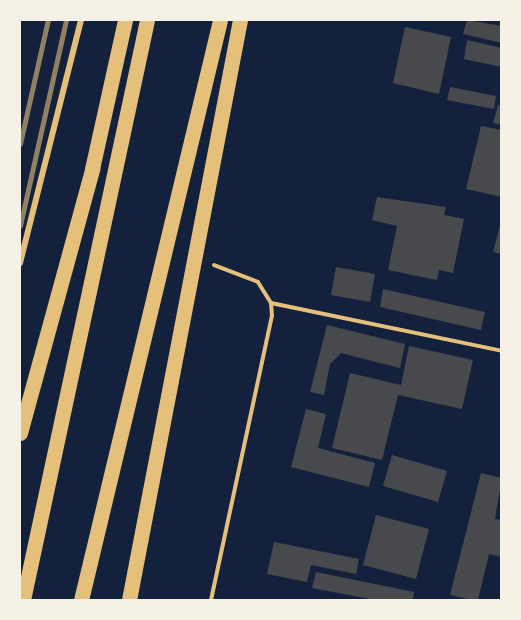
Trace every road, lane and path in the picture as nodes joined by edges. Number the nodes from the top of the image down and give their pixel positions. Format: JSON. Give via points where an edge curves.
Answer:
{"nodes":[{"id":1,"x":81,"y":20,"type":"edge"},
{"id":2,"x":125,"y":20,"type":"edge"},
{"id":3,"x":147,"y":20,"type":"edge"},
{"id":4,"x":220,"y":20,"type":"edge"},
{"id":5,"x":240,"y":20,"type":"edge"},
{"id":6,"x":196,"y":260,"type":"junction"},
{"id":7,"x":20,"y":263,"type":"edge"},
{"id":8,"x":271,"y":303,"type":"junction"},
{"id":9,"x":501,"y":351,"type":"edge"},
{"id":10,"x":20,"y":433,"type":"edge"},
{"id":11,"x":158,"y":439,"type":"junction"},
{"id":12,"x":23,"y":600,"type":"edge"},
{"id":13,"x":81,"y":600,"type":"edge"},
{"id":14,"x":129,"y":600,"type":"edge"},
{"id":15,"x":136,"y":600,"type":"edge"},
{"id":16,"x":211,"y":600,"type":"edge"}],
"edges":[{"from":1,"to":7,"type":"street"},
{"from":2,"to":10,"type":"main road","via":[[92,169]]},
{"from":3,"to":12,"type":"main road"},
{"from":4,"to":13,"type":"main road"},
{"from":5,"to":6,"type":"main road"},
{"from":6,"to":8,"type":"path","via":[[245,274],[258,282]]},
{"from":6,"to":11,"type":"main road"},
{"from":8,"to":9,"type":"path"},
{"from":8,"to":16,"type":"path","via":[[270,331]]},
{"from":11,"to":14,"type":"main road"},
{"from":11,"to":15,"type":"street"}]}
